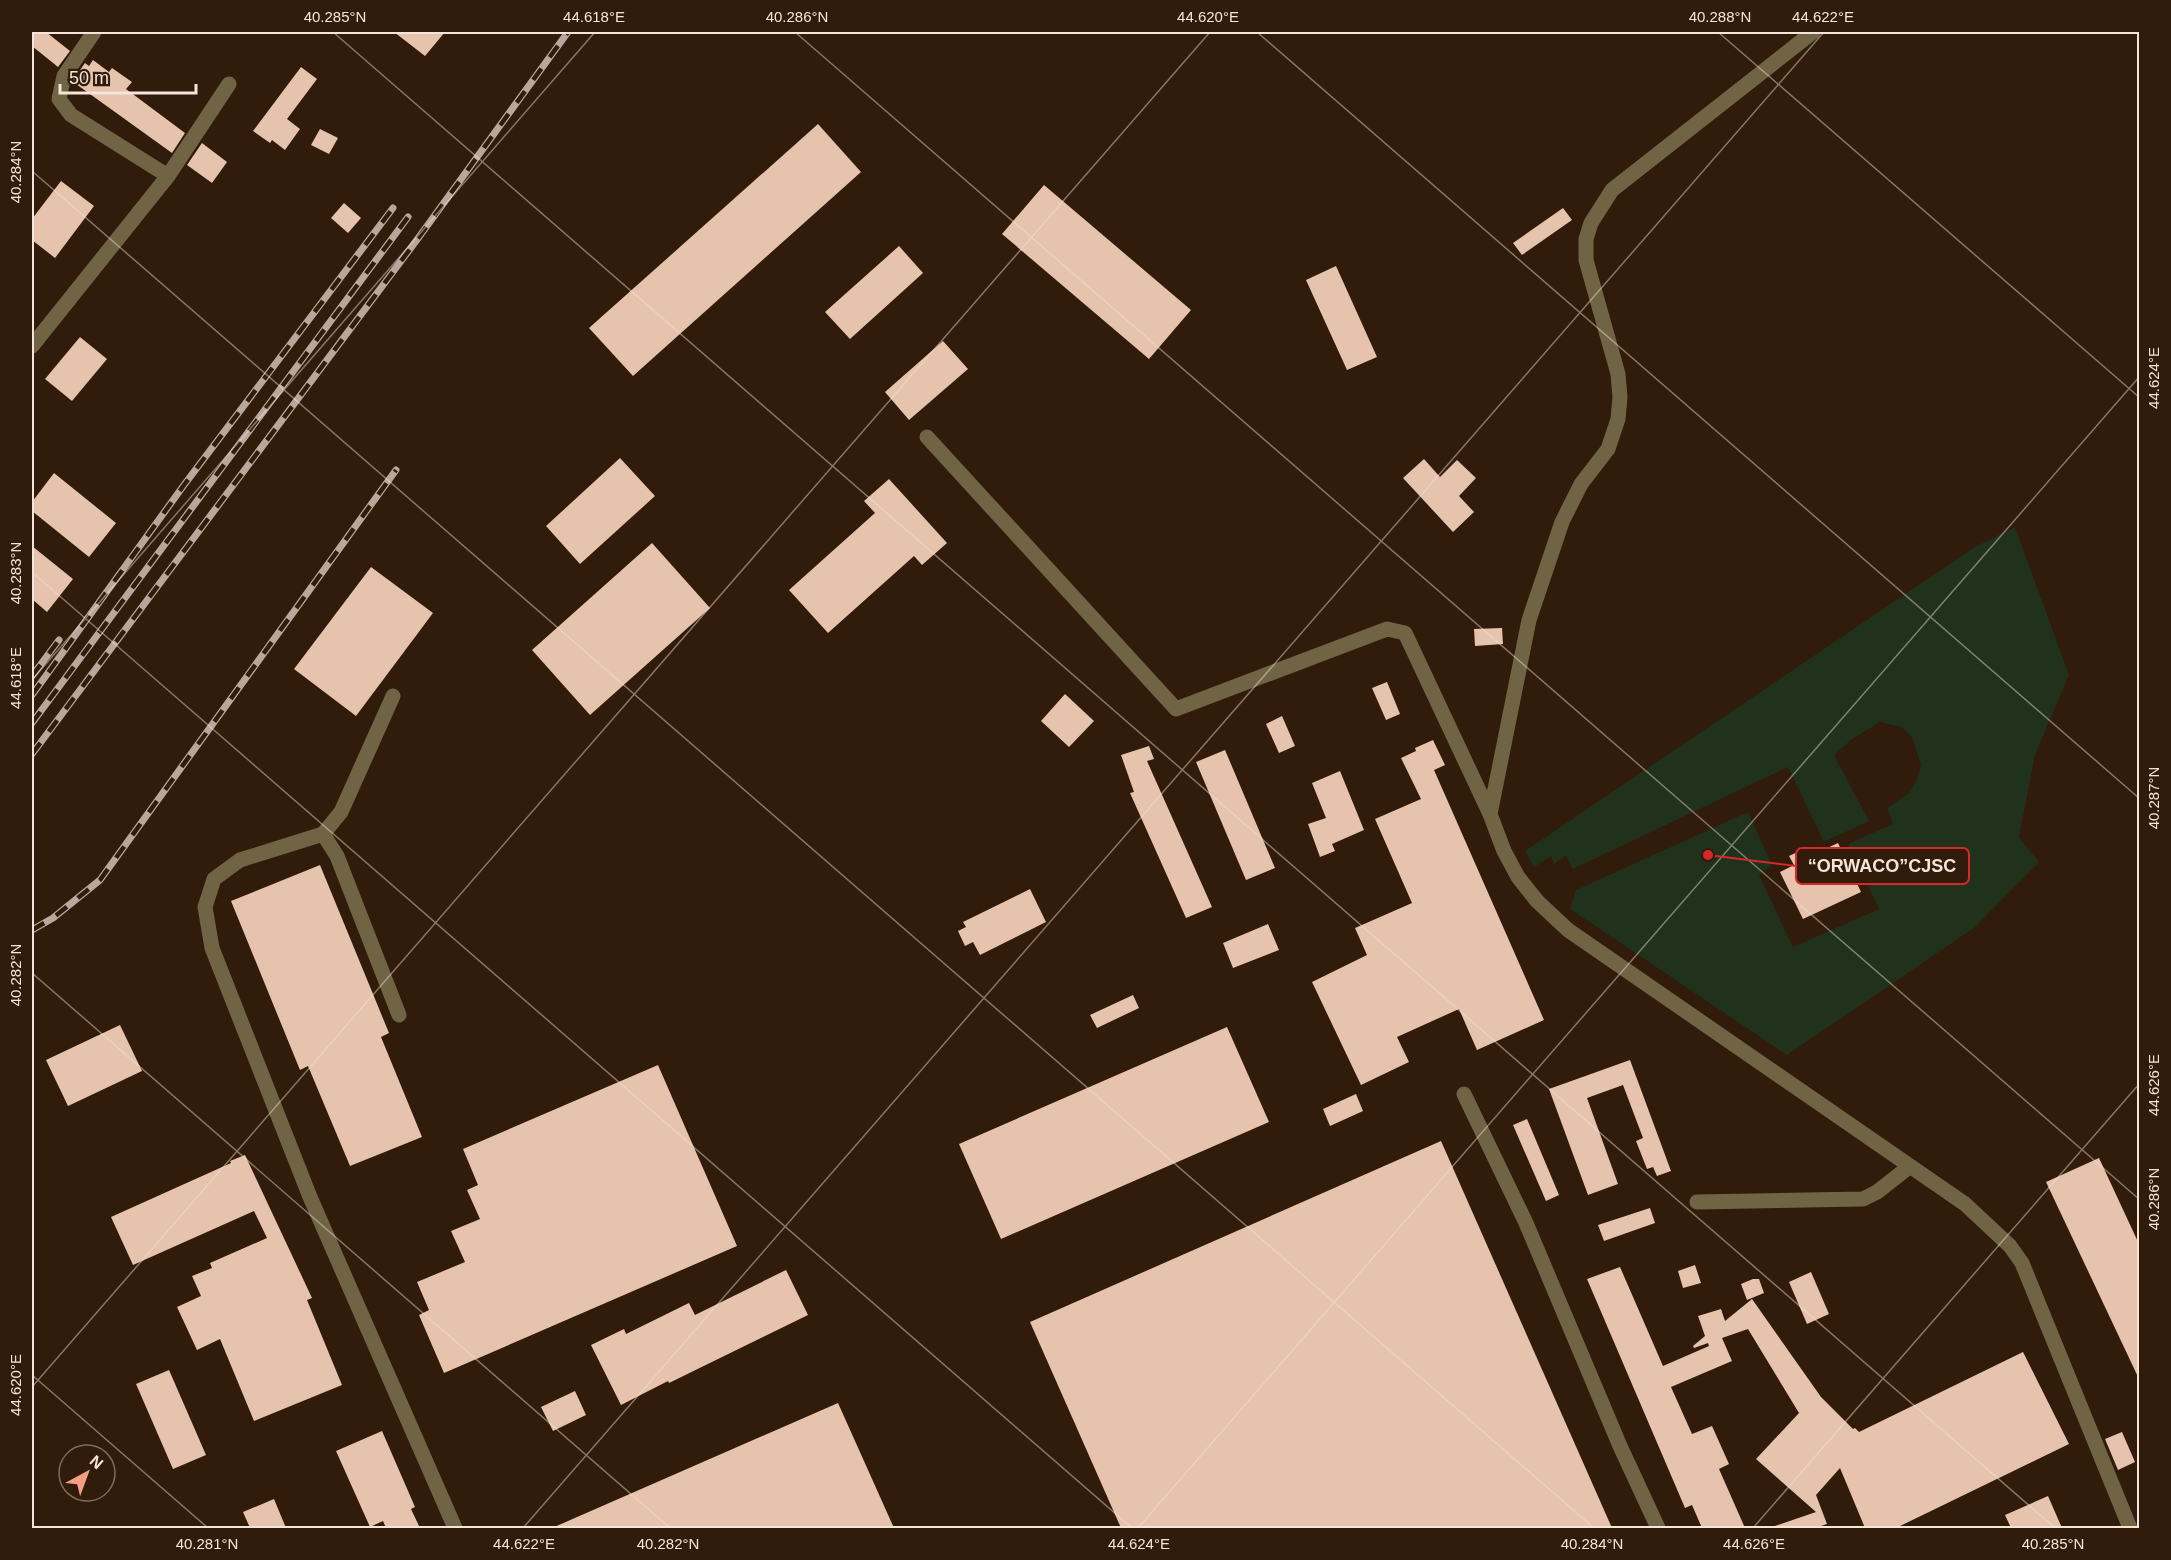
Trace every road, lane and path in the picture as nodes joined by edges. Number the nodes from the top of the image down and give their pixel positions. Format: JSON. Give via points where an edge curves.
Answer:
{"nodes":[{"id":1,"x":94,"y":32,"type":"edge"},
{"id":2,"x":1813,"y":32,"type":"edge"},
{"id":3,"x":229,"y":84,"type":"dead end"},
{"id":4,"x":168,"y":176,"type":"junction"},
{"id":5,"x":32,"y":346,"type":"edge"},
{"id":6,"x":927,"y":437,"type":"dead end"},
{"id":7,"x":393,"y":696,"type":"dead end"},
{"id":8,"x":1490,"y":814,"type":"junction"},
{"id":9,"x":323,"y":834,"type":"junction"},
{"id":10,"x":399,"y":1015,"type":"dead end"},
{"id":11,"x":1464,"y":1094,"type":"dead end"},
{"id":12,"x":1909,"y":1167,"type":"junction"},
{"id":13,"x":1697,"y":1202,"type":"dead end"},
{"id":14,"x":455,"y":1528,"type":"edge"},
{"id":15,"x":1658,"y":1528,"type":"edge"},
{"id":16,"x":2130,"y":1528,"type":"edge"}],
"edges":[{"from":1,"to":4,"type":"street","via":[[64,76],[59,99],[71,115]]},
{"from":2,"to":8,"type":"street","via":[[1612,190],[1591,222],[1586,260],[1618,374],[1618,419],[1608,449],[1581,484],[1562,522],[1529,620]]},
{"from":3,"to":4,"type":"street"},
{"from":4,"to":5,"type":"street"},
{"from":6,"to":8,"type":"street","via":[[1176,709],[1388,629],[1406,633]]},
{"from":7,"to":9,"type":"street","via":[[341,812]]},
{"from":8,"to":12,"type":"street","via":[[1518,877],[1568,930]]},
{"from":9,"to":10,"type":"street","via":[[337,856]]},
{"from":9,"to":14,"type":"street","via":[[240,860],[214,879],[205,907],[212,948],[310,1197]]},
{"from":11,"to":15,"type":"street","via":[[1526,1223]]},
{"from":12,"to":13,"type":"street","via":[[1863,1199]]},
{"from":12,"to":16,"type":"street","via":[[1965,1204],[2022,1263]]}]}
